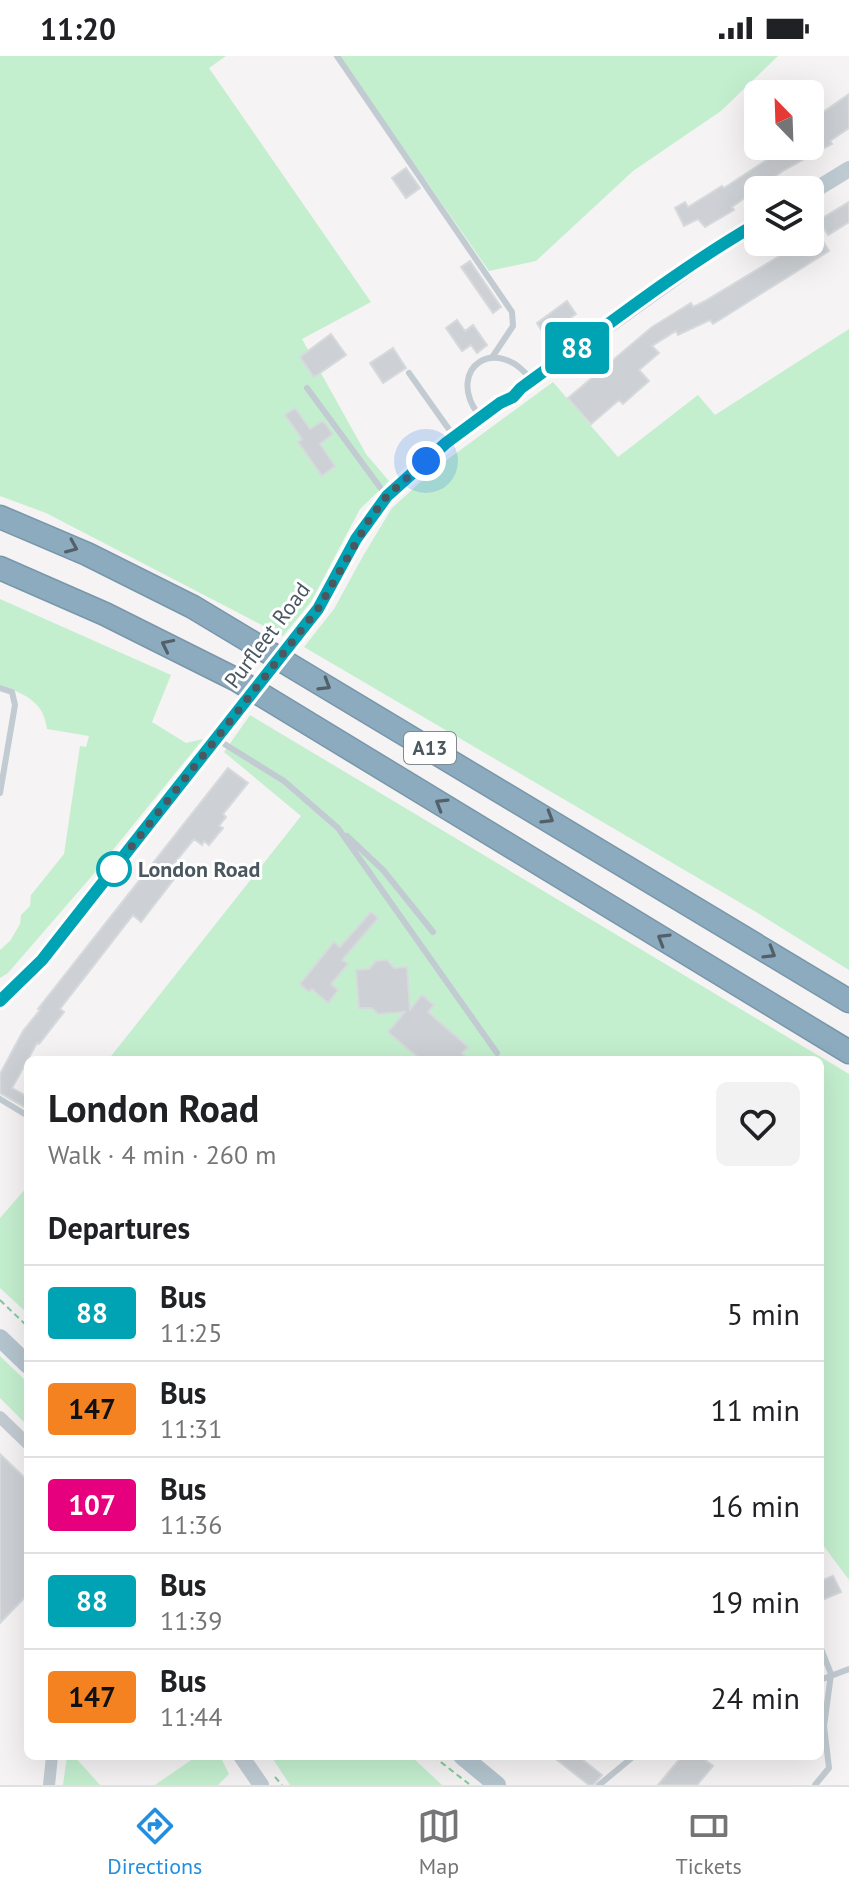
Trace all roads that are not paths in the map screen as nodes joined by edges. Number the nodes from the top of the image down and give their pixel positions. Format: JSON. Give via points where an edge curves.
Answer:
{"nodes":[{"id":1,"x":337,"y":56,"type":"edge"},
{"id":2,"x":849,"y":169,"type":"edge"},
{"id":3,"x":824,"y":184,"type":"edge"},
{"id":4,"x":744,"y":231,"type":"edge"},
{"id":5,"x":493,"y":356,"type":"junction"},
{"id":6,"x":409,"y":373,"type":"dead end"},
{"id":7,"x":531,"y":381,"type":"junction"},
{"id":8,"x":307,"y":388,"type":"dead end"},
{"id":9,"x":480,"y":417,"type":"junction"},
{"id":10,"x":454,"y":437,"type":"junction"},
{"id":11,"x":387,"y":496,"type":"junction"},
{"id":12,"x":0,"y":517,"type":"edge"},
{"id":13,"x":0,"y":568,"type":"edge"},
{"id":14,"x":0,"y":688,"type":"edge"},
{"id":15,"x":216,"y":739,"type":"junction"},
{"id":16,"x":0,"y":793,"type":"edge"},
{"id":17,"x":338,"y":828,"type":"junction"},
{"id":18,"x":433,"y":932,"type":"dead end"},
{"id":19,"x":0,"y":1001,"type":"edge"},
{"id":20,"x":849,"y":1001,"type":"edge"},
{"id":21,"x":849,"y":1052,"type":"edge"},
{"id":22,"x":497,"y":1053,"type":"dead end"},
{"id":23,"x":0,"y":1099,"type":"edge"},
{"id":24,"x":24,"y":1114,"type":"edge"},
{"id":25,"x":0,"y":1338,"type":"edge"},
{"id":26,"x":24,"y":1361,"type":"edge"},
{"id":27,"x":0,"y":1417,"type":"edge"},
{"id":28,"x":24,"y":1440,"type":"edge"},
{"id":29,"x":824,"y":1656,"type":"edge"},
{"id":30,"x":849,"y":1669,"type":"edge"},
{"id":31,"x":831,"y":1674,"type":"junction"},
{"id":32,"x":824,"y":1678,"type":"edge"},
{"id":33,"x":52,"y":1760,"type":"edge"},
{"id":34,"x":243,"y":1760,"type":"edge"},
{"id":35,"x":467,"y":1760,"type":"edge"},
{"id":36,"x":629,"y":1760,"type":"edge"},
{"id":37,"x":257,"y":1783,"type":"edge"},
{"id":38,"x":49,"y":1785,"type":"edge"},
{"id":39,"x":497,"y":1785,"type":"edge"},
{"id":40,"x":599,"y":1785,"type":"edge"},
{"id":41,"x":815,"y":1785,"type":"edge"}],
"edges":[{"from":1,"to":5,"type":"lane","via":[[512,312],[513,326]]},
{"from":2,"to":3,"type":"street"},
{"from":4,"to":7,"type":"street","name":"Purfleet Road"},
{"from":5,"to":7,"type":"lane","via":[[510,360]]},
{"from":5,"to":9,"type":"lane","via":[[476,364],[468,378],[470,402]]},
{"from":6,"to":10,"type":"lane"},
{"from":7,"to":9,"type":"street","name":"Purfleet Road"},
{"from":8,"to":11,"type":"lane"},
{"from":9,"to":10,"type":"street","name":"Purfleet Road"},
{"from":10,"to":11,"type":"street","name":"Purfleet Road"},
{"from":11,"to":15,"type":"street","name":"Purfleet Road","bridge":true,"via":[[356,539],[318,609]]},
{"from":12,"to":20,"type":"highway","number":"A13","one_way":true,"via":[[193,607]]},
{"from":21,"to":13,"type":"highway","number":"A13","one_way":true,"via":[[237,680]]},
{"from":14,"to":16,"type":"lane","via":[[12,692],[15,705]]},
{"from":15,"to":17,"type":"lane","via":[[284,781]]},
{"from":15,"to":19,"type":"street","name":"Purfleet Road","via":[[42,960]]},
{"from":17,"to":18,"type":"lane","via":[[383,870]]},
{"from":17,"to":22,"type":"lane"},
{"from":23,"to":24,"type":"lane"},
{"from":25,"to":26,"type":"main road"},
{"from":27,"to":28,"type":"street"},
{"from":29,"to":31,"type":"lane"},
{"from":30,"to":31,"type":"lane"},
{"from":31,"to":32,"type":"lane"},
{"from":31,"to":41,"type":"lane","via":[[824,1726],[829,1768]]},
{"from":33,"to":38,"type":"street"},
{"from":34,"to":37,"type":"street"},
{"from":35,"to":39,"type":"main road"},
{"from":36,"to":40,"type":"lane"}]}
